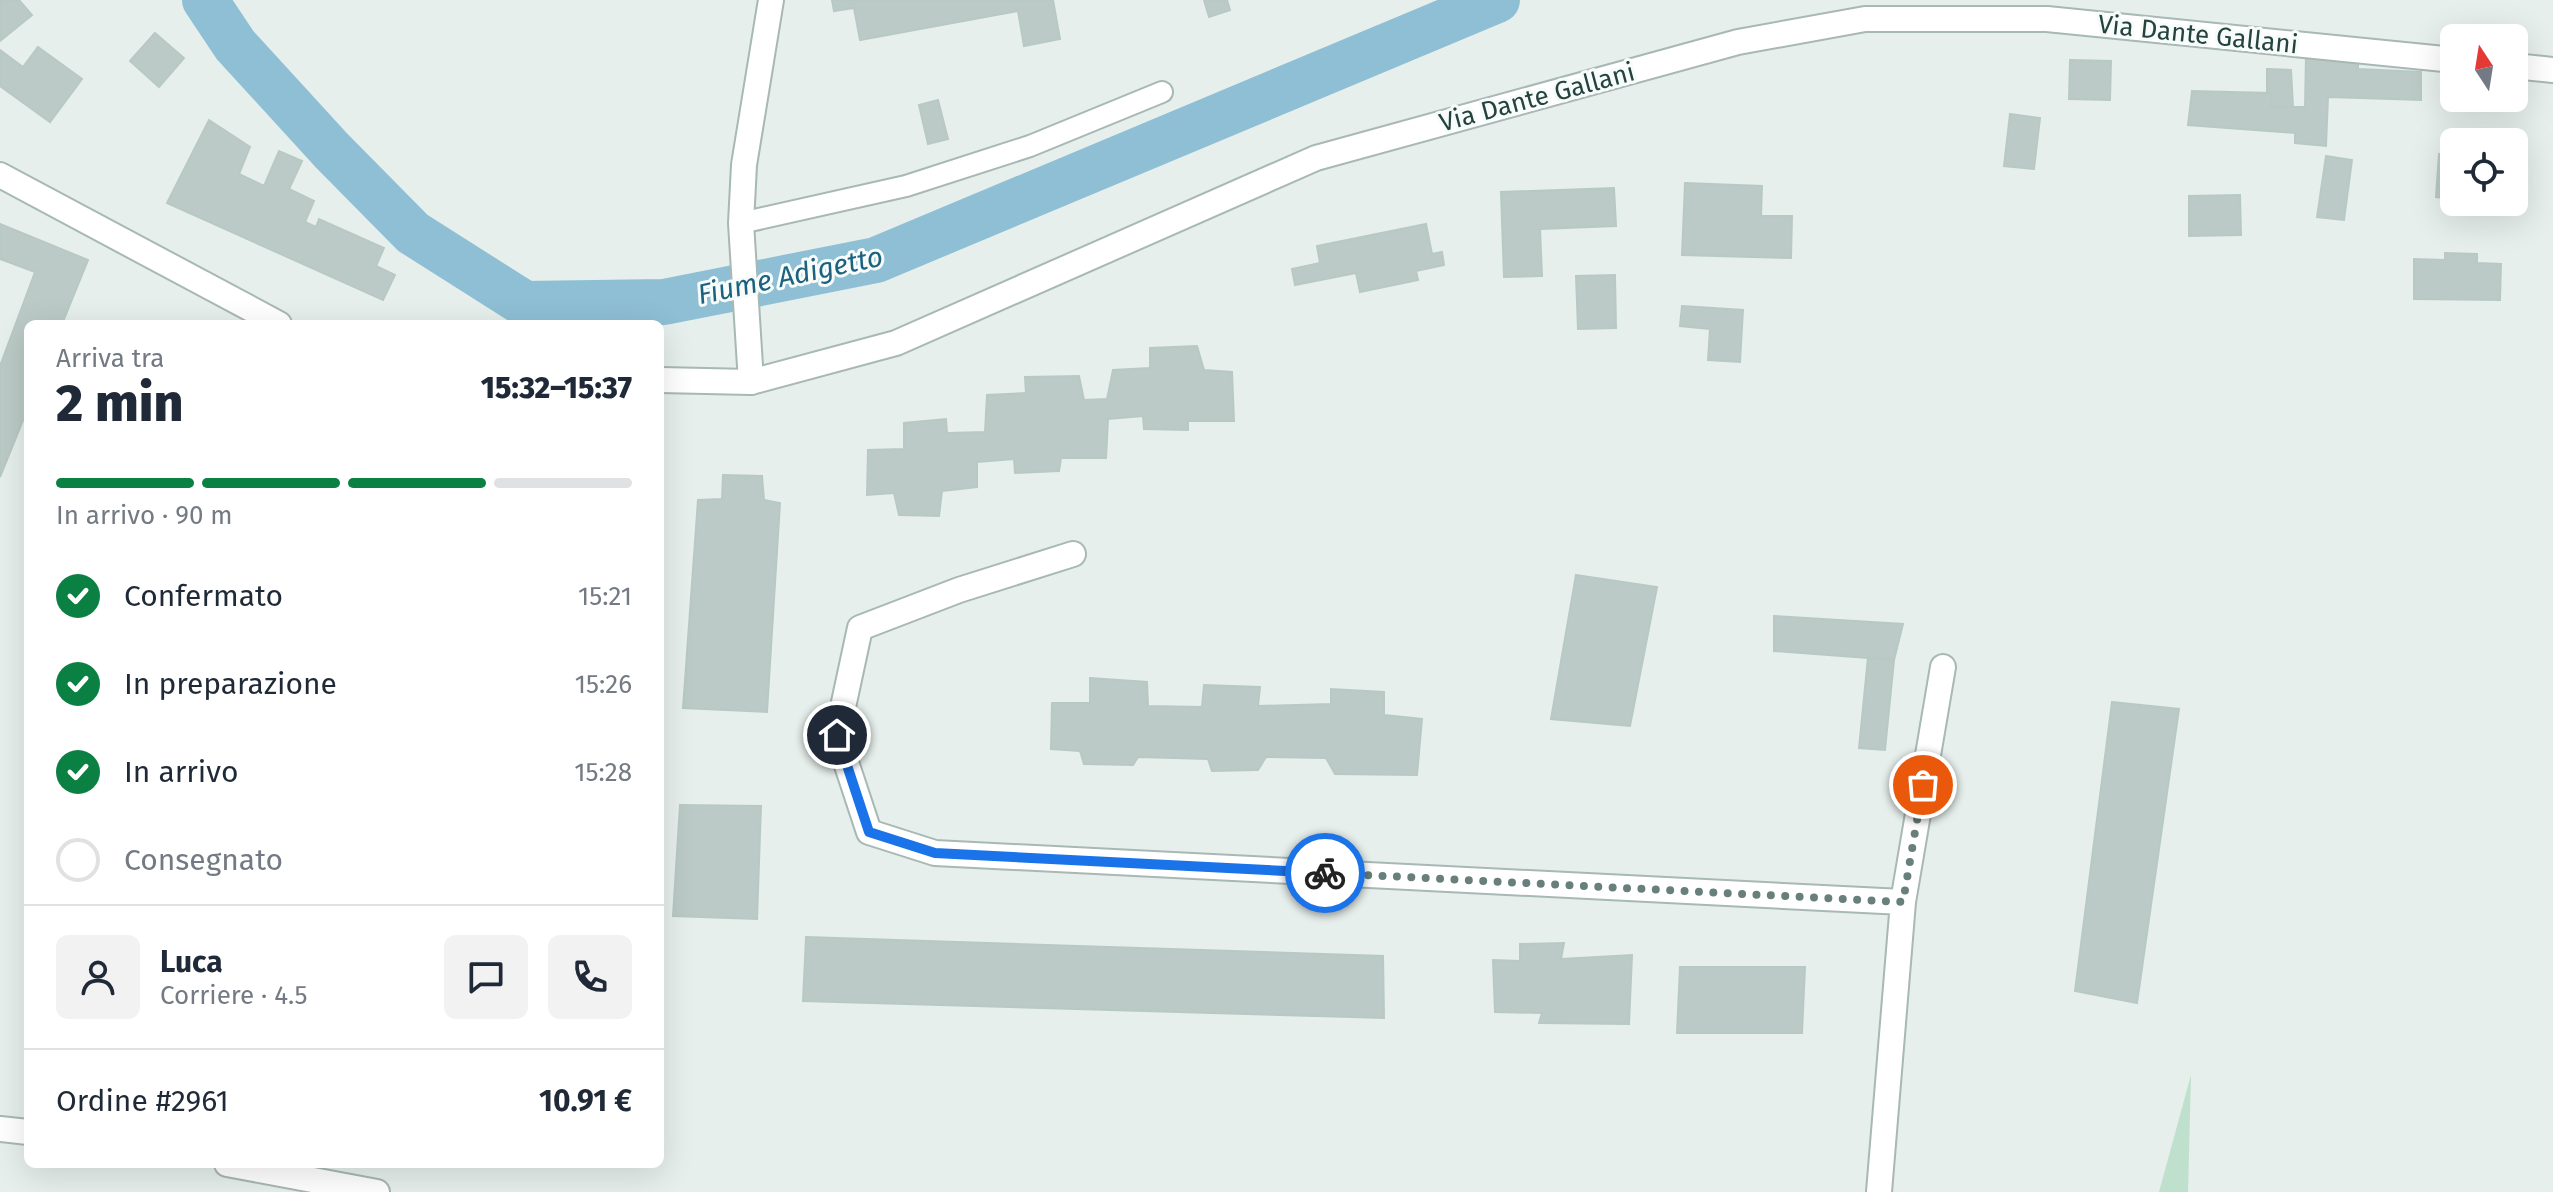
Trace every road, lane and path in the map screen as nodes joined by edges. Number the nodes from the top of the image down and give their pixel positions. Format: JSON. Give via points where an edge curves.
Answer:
{"nodes":[{"id":1,"x":771,"y":0,"type":"edge"},
{"id":2,"x":2440,"y":59,"type":"edge"},
{"id":3,"x":2528,"y":67,"type":"edge"},
{"id":4,"x":2553,"y":70,"type":"edge"},
{"id":5,"x":1162,"y":92,"type":"dead end"},
{"id":6,"x":0,"y":175,"type":"edge"},
{"id":7,"x":741,"y":233,"type":"junction"},
{"id":8,"x":272,"y":320,"type":"edge"},
{"id":9,"x":751,"y":372,"type":"junction"},
{"id":10,"x":664,"y":380,"type":"edge"},
{"id":11,"x":1073,"y":554,"type":"dead end"},
{"id":12,"x":1943,"y":667,"type":"dead end"},
{"id":13,"x":1903,"y":902,"type":"junction"},
{"id":14,"x":0,"y":1129,"type":"edge"},
{"id":15,"x":24,"y":1132,"type":"edge"},
{"id":16,"x":248,"y":1168,"type":"edge"},
{"id":17,"x":377,"y":1192,"type":"edge"},
{"id":18,"x":1879,"y":1192,"type":"edge"}],
"edges":[{"from":1,"to":7,"type":"street","via":[[744,165]]},
{"from":2,"to":9,"type":"street","name":"Via Dante Gallani","via":[[2047,19],[1865,19],[1738,42],[1316,158],[896,343]]},
{"from":3,"to":4,"type":"street"},
{"from":5,"to":7,"type":"lane","via":[[1030,146]]},
{"from":6,"to":8,"type":"street"},
{"from":7,"to":9,"type":"street"},
{"from":9,"to":10,"type":"street","name":"Via Dante Gallani"},
{"from":11,"to":13,"type":"street","via":[[860,628],[837,735],[869,832],[935,853]]},
{"from":12,"to":13,"type":"street"},
{"from":13,"to":18,"type":"street"},
{"from":14,"to":15,"type":"street"},
{"from":16,"to":17,"type":"street"}]}
